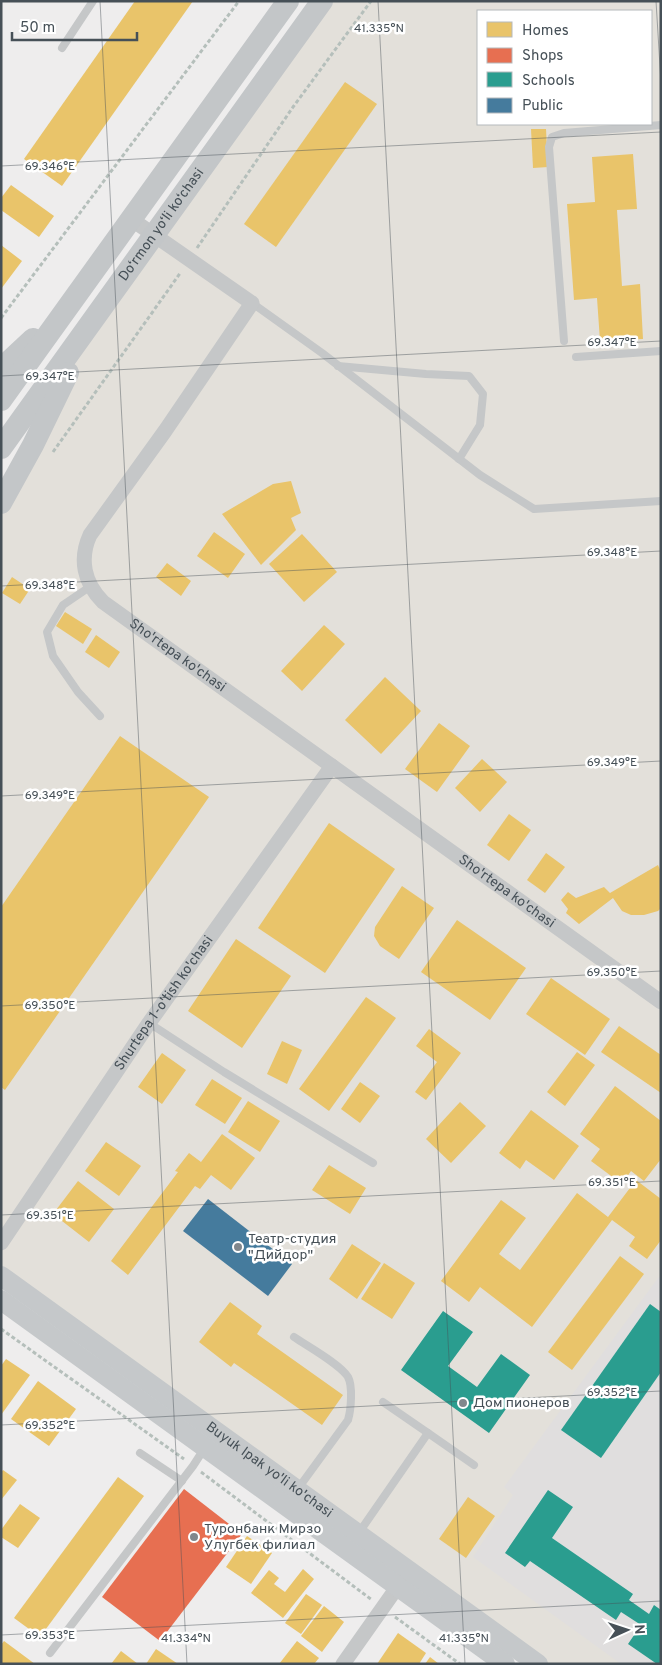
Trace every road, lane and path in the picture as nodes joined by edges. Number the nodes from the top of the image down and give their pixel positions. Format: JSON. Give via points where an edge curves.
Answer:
{"nodes":[{"id":1,"x":93,"y":1,"type":"edge"},
{"id":2,"x":239,"y":1,"type":"edge"},
{"id":3,"x":288,"y":1,"type":"edge"},
{"id":4,"x":322,"y":1,"type":"edge"},
{"id":5,"x":62,"y":48,"type":"dead end"},
{"id":6,"x":661,"y":125,"type":"edge"},
{"id":7,"x":131,"y":220,"type":"junction"},
{"id":8,"x":154,"y":235,"type":"junction"},
{"id":9,"x":72,"y":302,"type":"junction"},
{"id":10,"x":252,"y":303,"type":"junction"},
{"id":11,"x":1,"y":318,"type":"edge"},
{"id":12,"x":95,"y":318,"type":"junction"},
{"id":13,"x":564,"y":341,"type":"dead end"},
{"id":14,"x":661,"y":351,"type":"edge"},
{"id":15,"x":576,"y":357,"type":"dead end"},
{"id":16,"x":338,"y":366,"type":"junction"},
{"id":17,"x":1,"y":369,"type":"edge"},
{"id":18,"x":1,"y":400,"type":"edge"},
{"id":19,"x":1,"y":448,"type":"edge"},
{"id":20,"x":459,"y":459,"type":"junction"},
{"id":21,"x":661,"y":501,"type":"edge"},
{"id":22,"x":1,"y":503,"type":"edge"},
{"id":23,"x":91,"y":586,"type":"junction"},
{"id":24,"x":100,"y":716,"type":"dead end"},
{"id":25,"x":332,"y":766,"type":"junction"},
{"id":26,"x":661,"y":1002,"type":"edge"},
{"id":27,"x":149,"y":1023,"type":"junction"},
{"id":28,"x":373,"y":1163,"type":"dead end"},
{"id":29,"x":1,"y":1243,"type":"edge"},
{"id":30,"x":1,"y":1276,"type":"edge"},
{"id":31,"x":1,"y":1300,"type":"edge"},
{"id":32,"x":1,"y":1329,"type":"edge"},
{"id":33,"x":294,"y":1337,"type":"dead end"},
{"id":34,"x":383,"y":1402,"type":"dead end"},
{"id":35,"x":428,"y":1433,"type":"junction"},
{"id":36,"x":205,"y":1447,"type":"junction"},
{"id":37,"x":140,"y":1453,"type":"dead end"},
{"id":38,"x":474,"y":1465,"type":"dead end"},
{"id":39,"x":193,"y":1466,"type":"junction"},
{"id":40,"x":182,"y":1481,"type":"junction"},
{"id":41,"x":297,"y":1490,"type":"junction"},
{"id":42,"x":358,"y":1534,"type":"junction"},
{"id":43,"x":404,"y":1579,"type":"junction"},
{"id":44,"x":383,"y":1608,"type":"junction"},
{"id":45,"x":50,"y":1653,"type":"dead end"},
{"id":46,"x":343,"y":1664,"type":"edge"},
{"id":47,"x":460,"y":1664,"type":"edge"},
{"id":48,"x":505,"y":1664,"type":"edge"},
{"id":49,"x":538,"y":1664,"type":"edge"}],
"edges":[{"from":1,"to":5,"type":"lane"},
{"from":2,"to":11,"type":"path"},
{"from":3,"to":7,"type":"main road","name":"Do‘rmon yo‘li ko‘chasi"},
{"from":4,"to":8,"type":"main road","name":"Do‘rmon yo‘li ko‘chasi"},
{"from":6,"to":13,"type":"lane","via":[[564,133],[552,137],[549,147]]},
{"from":7,"to":8,"type":"street"},
{"from":7,"to":9,"type":"main road","name":"Do‘rmon yo‘li ko‘chasi"},
{"from":8,"to":10,"type":"street"},
{"from":8,"to":12,"type":"main road","name":"Do‘rmon yo‘li ko‘chasi"},
{"from":9,"to":17,"type":"main road"},
{"from":9,"to":18,"type":"main road","name":"Do‘rmon yo‘li ko‘chasi"},
{"from":10,"to":16,"type":"lane"},
{"from":10,"to":23,"type":"street","name":"Sho'rtepa ko'chasi","via":[[166,431],[90,535],[84,560]]},
{"from":12,"to":19,"type":"main road","name":"Do‘rmon yo‘li ko‘chasi"},
{"from":12,"to":22,"type":"main road"},
{"from":14,"to":15,"type":"lane"},
{"from":16,"to":20,"type":"lane"},
{"from":16,"to":20,"type":"lane","via":[[469,376],[484,394],[480,425]]},
{"from":20,"to":21,"type":"lane","via":[[534,509]]},
{"from":23,"to":24,"type":"lane","via":[[64,605],[46,632],[53,656],[78,692]]},
{"from":23,"to":25,"type":"street","name":"Sho'rtepa ko'chasi","via":[[103,602]]},
{"from":25,"to":26,"type":"street","name":"Sho'rtepa ko'chasi"},
{"from":25,"to":27,"type":"street","name":"Shurtepa 1-o'tish ko'chasi"},
{"from":27,"to":28,"type":"lane"},
{"from":27,"to":29,"type":"street","name":"Shurtepa 1-o'tish ko'chasi"},
{"from":30,"to":41,"type":"main road","name":"Buyuk Ipak yo'li ko'chasi"},
{"from":31,"to":36,"type":"main road","name":"Buyuk Ipak yo'li ko'chasi"},
{"from":32,"to":39,"type":"path"},
{"from":33,"to":41,"type":"lane","via":[[343,1371],[349,1379],[351,1411],[348,1420]]},
{"from":34,"to":35,"type":"lane"},
{"from":35,"to":38,"type":"lane"},
{"from":35,"to":42,"type":"lane"},
{"from":36,"to":39,"type":"lane"},
{"from":36,"to":43,"type":"main road","name":"Buyuk Ipak yo'li ko'chasi"},
{"from":37,"to":40,"type":"lane"},
{"from":39,"to":40,"type":"lane"},
{"from":39,"to":44,"type":"path"},
{"from":40,"to":45,"type":"lane"},
{"from":41,"to":42,"type":"main road","name":"Buyuk Ipak yo'li ko'chasi"},
{"from":42,"to":43,"type":"main road","name":"Buyuk Ipak yo'li ko'chasi"},
{"from":43,"to":44,"type":"street"},
{"from":43,"to":48,"type":"main road","name":"Buyuk Ipak yo'li ko'chasi"},
{"from":43,"to":49,"type":"main road","name":"Buyuk Ipak yo'li ko'chasi"},
{"from":44,"to":46,"type":"street"},
{"from":44,"to":47,"type":"path"}]}
